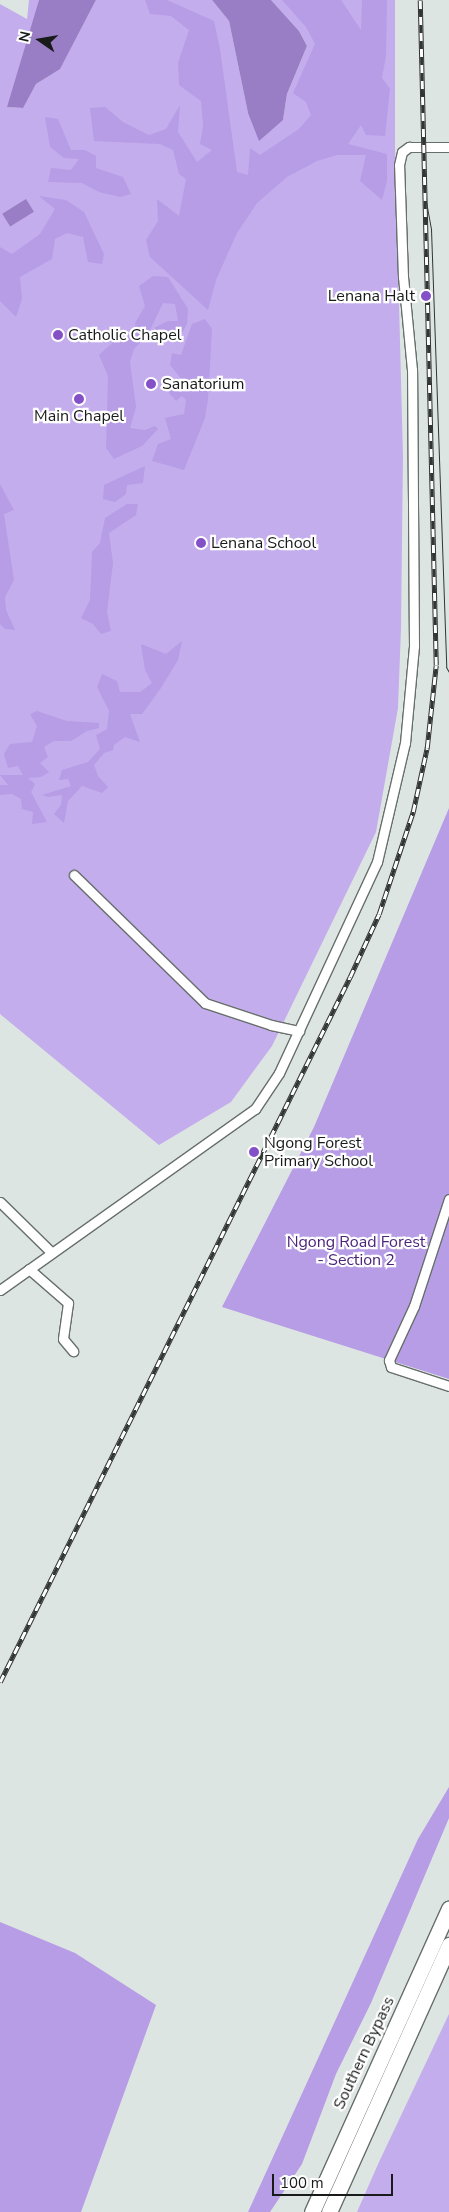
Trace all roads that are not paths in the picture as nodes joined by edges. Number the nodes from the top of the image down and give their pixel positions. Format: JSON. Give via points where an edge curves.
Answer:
{"nodes":[{"id":1,"x":449,"y":147,"type":"edge"},
{"id":2,"x":74,"y":875,"type":"dead end"},
{"id":3,"x":299,"y":1031,"type":"junction"},
{"id":4,"x":449,"y":1199,"type":"edge"},
{"id":5,"x":0,"y":1202,"type":"edge"},
{"id":6,"x":51,"y":1252,"type":"junction"},
{"id":7,"x":28,"y":1269,"type":"junction"},
{"id":8,"x":0,"y":1290,"type":"edge"},
{"id":9,"x":73,"y":1351,"type":"dead end"},
{"id":10,"x":449,"y":1386,"type":"edge"},
{"id":11,"x":449,"y":1908,"type":"edge"},
{"id":12,"x":449,"y":1946,"type":"edge"},
{"id":13,"x":312,"y":2212,"type":"edge"},
{"id":14,"x":329,"y":2212,"type":"edge"}],
"edges":[{"from":1,"to":3,"type":"street","via":[[409,147],[402,152],[399,165],[402,277],[412,370],[414,646],[405,743],[393,808],[377,862]]},
{"from":2,"to":3,"type":"street","via":[[205,1003]]},
{"from":3,"to":6,"type":"street","via":[[279,1073],[255,1109]]},
{"from":4,"to":10,"type":"street","via":[[414,1306],[389,1360],[391,1367]]},
{"from":5,"to":6,"type":"street"},
{"from":6,"to":7,"type":"street"},
{"from":7,"to":8,"type":"street"},
{"from":7,"to":9,"type":"street","via":[[68,1302],[63,1339]]},
{"from":11,"to":13,"type":"highway","name":"Southern Bypass"},
{"from":12,"to":14,"type":"highway","name":"Southern Bypass"}]}
